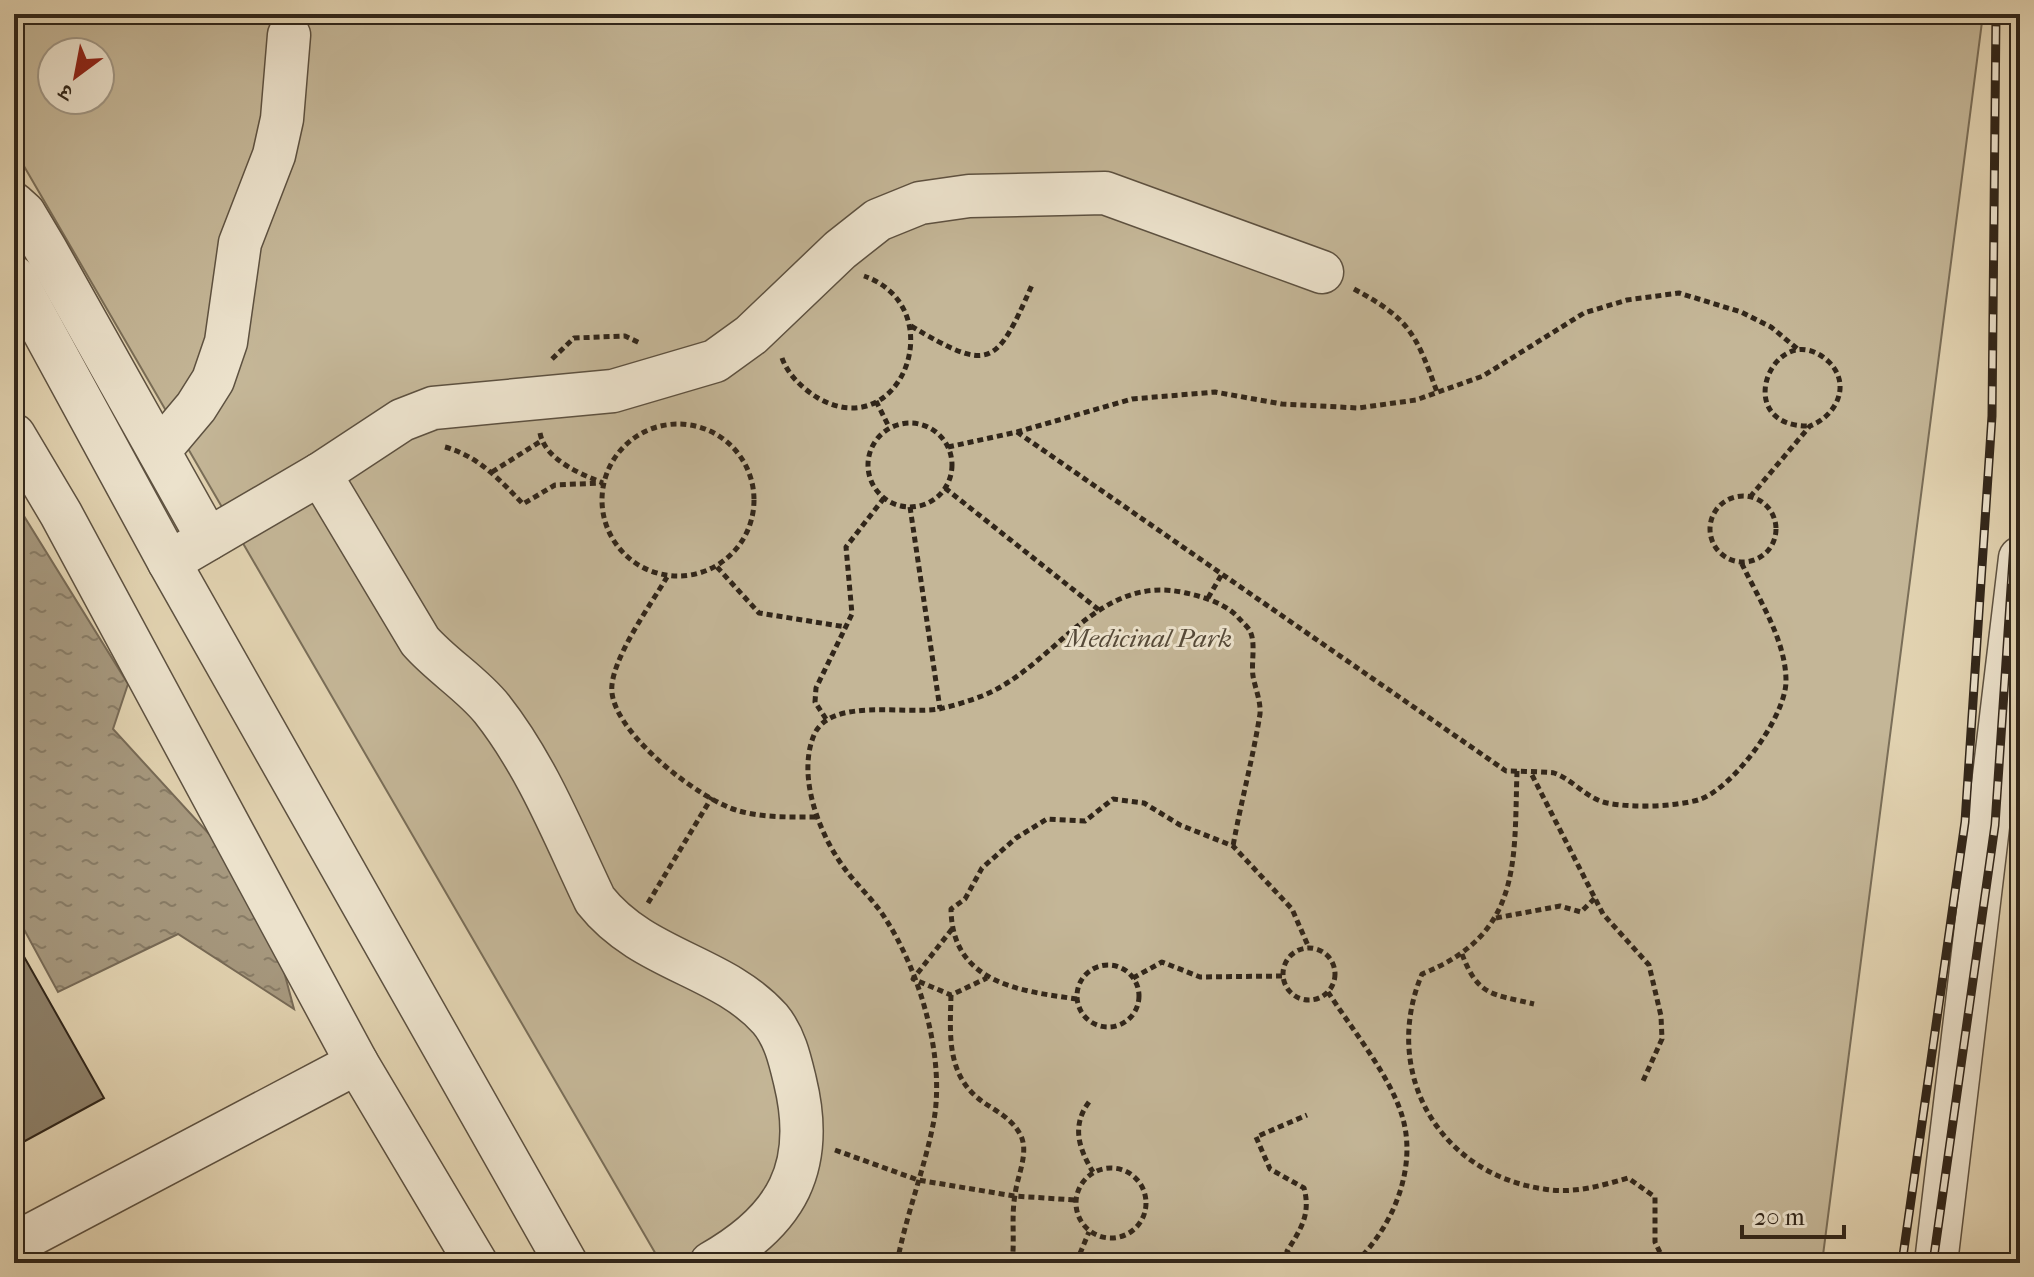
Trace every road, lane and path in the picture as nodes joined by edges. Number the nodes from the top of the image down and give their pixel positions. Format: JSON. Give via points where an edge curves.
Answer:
{"nodes":[{"id":1,"x":289,"y":35,"type":"dead end"},
{"id":2,"x":14,"y":204,"type":"edge"},
{"id":3,"x":826,"y":263,"type":"junction"},
{"id":4,"x":1322,"y":272,"type":"joint"},
{"id":5,"x":14,"y":277,"type":"edge"},
{"id":6,"x":1032,"y":285,"type":"dead end"},
{"id":7,"x":911,"y":326,"type":"junction"},
{"id":8,"x":1800,"y":351,"type":"junction"},
{"id":9,"x":781,"y":354,"type":"dead end"},
{"id":10,"x":1437,"y":392,"type":"junction"},
{"id":11,"x":533,"y":400,"type":"junction"},
{"id":12,"x":876,"y":401,"type":"junction"},
{"id":13,"x":1810,"y":426,"type":"junction"},
{"id":14,"x":889,"y":427,"type":"junction"},
{"id":15,"x":1017,"y":432,"type":"junction"},
{"id":16,"x":14,"y":435,"type":"edge"},
{"id":17,"x":541,"y":441,"type":"junction"},
{"id":18,"x":948,"y":447,"type":"junction"},
{"id":19,"x":159,"y":451,"type":"junction"},
{"id":20,"x":320,"y":474,"type":"junction"},
{"id":21,"x":603,"y":483,"type":"junction"},
{"id":22,"x":945,"y":488,"type":"junction"},
{"id":23,"x":1750,"y":497,"type":"junction"},
{"id":24,"x":884,"y":498,"type":"junction"},
{"id":25,"x":910,"y":507,"type":"junction"},
{"id":26,"x":208,"y":539,"type":"junction"},
{"id":27,"x":2020,"y":558,"type":"edge"},
{"id":28,"x":169,"y":562,"type":"junction"},
{"id":29,"x":1741,"y":562,"type":"junction"},
{"id":30,"x":717,"y":567,"type":"junction"},
{"id":31,"x":1222,"y":574,"type":"junction"},
{"id":32,"x":667,"y":577,"type":"junction"},
{"id":33,"x":1208,"y":598,"type":"junction"},
{"id":34,"x":1099,"y":610,"type":"junction"},
{"id":35,"x":846,"y":627,"type":"junction"},
{"id":36,"x":940,"y":709,"type":"junction"},
{"id":37,"x":826,"y":719,"type":"junction"},
{"id":38,"x":1517,"y":771,"type":"junction"},
{"id":39,"x":1532,"y":775,"type":"junction"},
{"id":40,"x":712,"y":797,"type":"junction"},
{"id":41,"x":819,"y":817,"type":"junction"},
{"id":42,"x":1233,"y":846,"type":"junction"},
{"id":43,"x":1595,"y":898,"type":"junction"},
{"id":44,"x":1495,"y":918,"type":"junction"},
{"id":45,"x":952,"y":929,"type":"junction"},
{"id":46,"x":629,"y":934,"type":"junction"},
{"id":47,"x":1309,"y":948,"type":"junction"},
{"id":48,"x":1462,"y":954,"type":"junction"},
{"id":49,"x":1283,"y":976,"type":"junction"},
{"id":50,"x":987,"y":978,"type":"junction"},
{"id":51,"x":1133,"y":978,"type":"junction"},
{"id":52,"x":913,"y":979,"type":"junction"},
{"id":53,"x":1328,"y":992,"type":"junction"},
{"id":54,"x":951,"y":995,"type":"junction"},
{"id":55,"x":1077,"y":999,"type":"junction"},
{"id":56,"x":1534,"y":1004,"type":"dead end"},
{"id":57,"x":357,"y":1063,"type":"junction"},
{"id":58,"x":1643,"y":1081,"type":"dead end"},
{"id":59,"x":1089,"y":1102,"type":"dead end"},
{"id":60,"x":1307,"y":1115,"type":"dead end"},
{"id":61,"x":804,"y":1139,"type":"junction"},
{"id":62,"x":1093,"y":1172,"type":"junction"},
{"id":63,"x":918,"y":1180,"type":"junction"},
{"id":64,"x":1014,"y":1196,"type":"junction"},
{"id":65,"x":1075,"y":1200,"type":"junction"},
{"id":66,"x":1089,"y":1232,"type":"junction"},
{"id":67,"x":14,"y":1244,"type":"edge"},
{"id":68,"x":476,"y":1263,"type":"edge"},
{"id":69,"x":566,"y":1263,"type":"edge"},
{"id":70,"x":711,"y":1263,"type":"edge"},
{"id":71,"x":897,"y":1263,"type":"edge"},
{"id":72,"x":1012,"y":1263,"type":"edge"},
{"id":73,"x":1076,"y":1263,"type":"edge"},
{"id":74,"x":1295,"y":1263,"type":"edge"},
{"id":75,"x":1355,"y":1263,"type":"edge"},
{"id":76,"x":1665,"y":1263,"type":"edge"},
{"id":77,"x":1936,"y":1263,"type":"edge"}],
"edges":[{"from":1,"to":19,"type":"street","via":[[282,119],[240,243],[226,342],[213,380]]},
{"from":2,"to":19,"type":"street","via":[[39,238]]},
{"from":3,"to":4,"type":"street","via":[[878,220],[920,203],[969,196],[1105,193]]},
{"from":3,"to":7,"type":"path","via":[[873,279],[899,300]]},
{"from":3,"to":11,"type":"street","via":[[751,335],[715,361],[613,391]]},
{"from":4,"to":10,"type":"path","via":[[1389,308],[1410,326]]},
{"from":5,"to":28,"type":"street"},
{"from":6,"to":7,"type":"path","via":[[1009,337],[998,349],[971,357]]},
{"from":7,"to":12,"type":"path","via":[[912,352],[904,373],[887,396]]},
{"from":8,"to":10,"type":"path","via":[[1771,327],[1741,312],[1679,293],[1584,313],[1483,376]]},
{"from":8,"to":13,"type":"path","via":[[1832,365],[1840,388],[1832,412]]},
{"from":8,"to":13,"type":"path","via":[[1778,359],[1764,391],[1767,404],[1785,422]]},
{"from":9,"to":12,"type":"path","via":[[786,370],[808,392],[834,407],[856,411]]},
{"from":10,"to":15,"type":"path","via":[[1358,408],[1282,404],[1215,392],[1132,399]]},
{"from":11,"to":17,"type":"path"},
{"from":11,"to":20,"type":"street","via":[[433,408],[402,420]]},
{"from":12,"to":14,"type":"path"},
{"from":13,"to":23,"type":"path"},
{"from":14,"to":18,"type":"path","via":[[930,427]]},
{"from":14,"to":24,"type":"path","via":[[878,436],[867,462],[869,476]]},
{"from":15,"to":18,"type":"path"},
{"from":15,"to":31,"type":"path"},
{"from":16,"to":57,"type":"street"},
{"from":17,"to":21,"type":"path","via":[[570,469]]},
{"from":17,"to":21,"type":"path","via":[[492,472],[523,504],[555,485]]},
{"from":18,"to":22,"type":"path","via":[[952,461]]},
{"from":19,"to":26,"type":"street"},
{"from":20,"to":26,"type":"street"},
{"from":20,"to":46,"type":"street","via":[[420,641],[489,705],[514,739],[595,900]]},
{"from":21,"to":30,"type":"path","via":[[621,450],[652,428],[689,425],[724,439],[753,480],[755,506],[750,530],[736,552]]},
{"from":21,"to":32,"type":"path","via":[[601,508],[608,533],[633,561]]},
{"from":22,"to":25,"type":"path","via":[[924,505]]},
{"from":22,"to":34,"type":"path"},
{"from":23,"to":29,"type":"path","via":[[1774,516],[1775,538],[1762,556]]},
{"from":23,"to":29,"type":"path","via":[[1729,499],[1710,523],[1714,545]]},
{"from":24,"to":25,"type":"path"},
{"from":24,"to":35,"type":"path","via":[[846,547],[852,614]]},
{"from":25,"to":36,"type":"path"},
{"from":26,"to":28,"type":"street"},
{"from":27,"to":77,"type":"street"},
{"from":28,"to":69,"type":"street"},
{"from":29,"to":39,"type":"path","via":[[1781,648],[1787,683],[1779,712],[1740,769],[1701,799],[1649,806],[1604,803],[1552,772]]},
{"from":30,"to":32,"type":"path"},
{"from":30,"to":35,"type":"path","via":[[759,613]]},
{"from":31,"to":33,"type":"path"},
{"from":31,"to":38,"type":"path","via":[[1506,771]]},
{"from":32,"to":40,"type":"path","via":[[618,662],[612,693],[628,729],[655,759]]},
{"from":33,"to":34,"type":"path","via":[[1143,590]]},
{"from":33,"to":42,"type":"path","via":[[1235,614],[1251,633],[1260,710]]},
{"from":34,"to":36,"type":"path","via":[[1023,672],[984,695]]},
{"from":35,"to":37,"type":"path","via":[[816,688],[815,702]]},
{"from":36,"to":37,"type":"path","via":[[851,710]]},
{"from":37,"to":41,"type":"path","via":[[815,734],[808,760]]},
{"from":38,"to":39,"type":"path"},
{"from":38,"to":44,"type":"path","via":[[1512,877]]},
{"from":39,"to":43,"type":"path"},
{"from":40,"to":41,"type":"path","via":[[736,810]]},
{"from":40,"to":46,"type":"path"},
{"from":41,"to":52,"type":"path","via":[[845,870],[885,917]]},
{"from":42,"to":45,"type":"path","via":[[1180,825],[1144,803],[1113,799],[1085,821],[1047,819],[1016,838],[982,868],[965,899],[951,909]]},
{"from":42,"to":47,"type":"path","via":[[1292,909]]},
{"from":43,"to":44,"type":"path","via":[[1581,912],[1560,906]]},
{"from":43,"to":58,"type":"path","via":[[1649,965],[1656,990],[1662,1039]]},
{"from":44,"to":48,"type":"path"},
{"from":45,"to":50,"type":"path","via":[[967,957]]},
{"from":45,"to":52,"type":"path"},
{"from":46,"to":61,"type":"street","via":[[734,990],[770,1020],[787,1047]]},
{"from":47,"to":49,"type":"path","via":[[1293,953]]},
{"from":47,"to":53,"type":"path","via":[[1331,960],[1336,977]]},
{"from":48,"to":56,"type":"path","via":[[1482,991]]},
{"from":48,"to":76,"type":"path","via":[[1422,974],[1411,999],[1409,1062],[1417,1095],[1438,1129],[1464,1156],[1501,1178],[1544,1189],[1587,1190],[1628,1178],[1655,1197],[1655,1242]]},
{"from":49,"to":51,"type":"path","via":[[1200,977],[1162,962]]},
{"from":49,"to":53,"type":"path","via":[[1290,991],[1305,1000]]},
{"from":50,"to":54,"type":"path"},
{"from":50,"to":55,"type":"path","via":[[1014,989]]},
{"from":51,"to":55,"type":"path","via":[[1116,966],[1097,967],[1081,980]]},
{"from":51,"to":55,"type":"path","via":[[1136,1007],[1123,1023],[1094,1024]]},
{"from":52,"to":54,"type":"path"},
{"from":52,"to":63,"type":"path","via":[[937,1074],[934,1119]]},
{"from":53,"to":75,"type":"path","via":[[1381,1073],[1403,1118],[1407,1158],[1398,1199],[1381,1233]]},
{"from":54,"to":64,"type":"path","via":[[950,1051],[958,1074],[970,1093],[1008,1119],[1021,1136],[1023,1157]]},
{"from":57,"to":67,"type":"street"},
{"from":57,"to":68,"type":"street"},
{"from":59,"to":62,"type":"path","via":[[1077,1134]]},
{"from":60,"to":74,"type":"path","via":[[1256,1137],[1270,1169],[1304,1188],[1306,1217],[1287,1251]]},
{"from":61,"to":63,"type":"path"},
{"from":61,"to":70,"type":"street","via":[[798,1172],[782,1202],[757,1229]]},
{"from":62,"to":65,"type":"path"},
{"from":62,"to":66,"type":"path","via":[[1116,1168],[1136,1178],[1146,1211],[1134,1231],[1124,1236]]},
{"from":63,"to":64,"type":"path"},
{"from":63,"to":71,"type":"path"},
{"from":64,"to":65,"type":"path"},
{"from":64,"to":72,"type":"path"},
{"from":65,"to":66,"type":"path"},
{"from":66,"to":73,"type":"path"}]}
